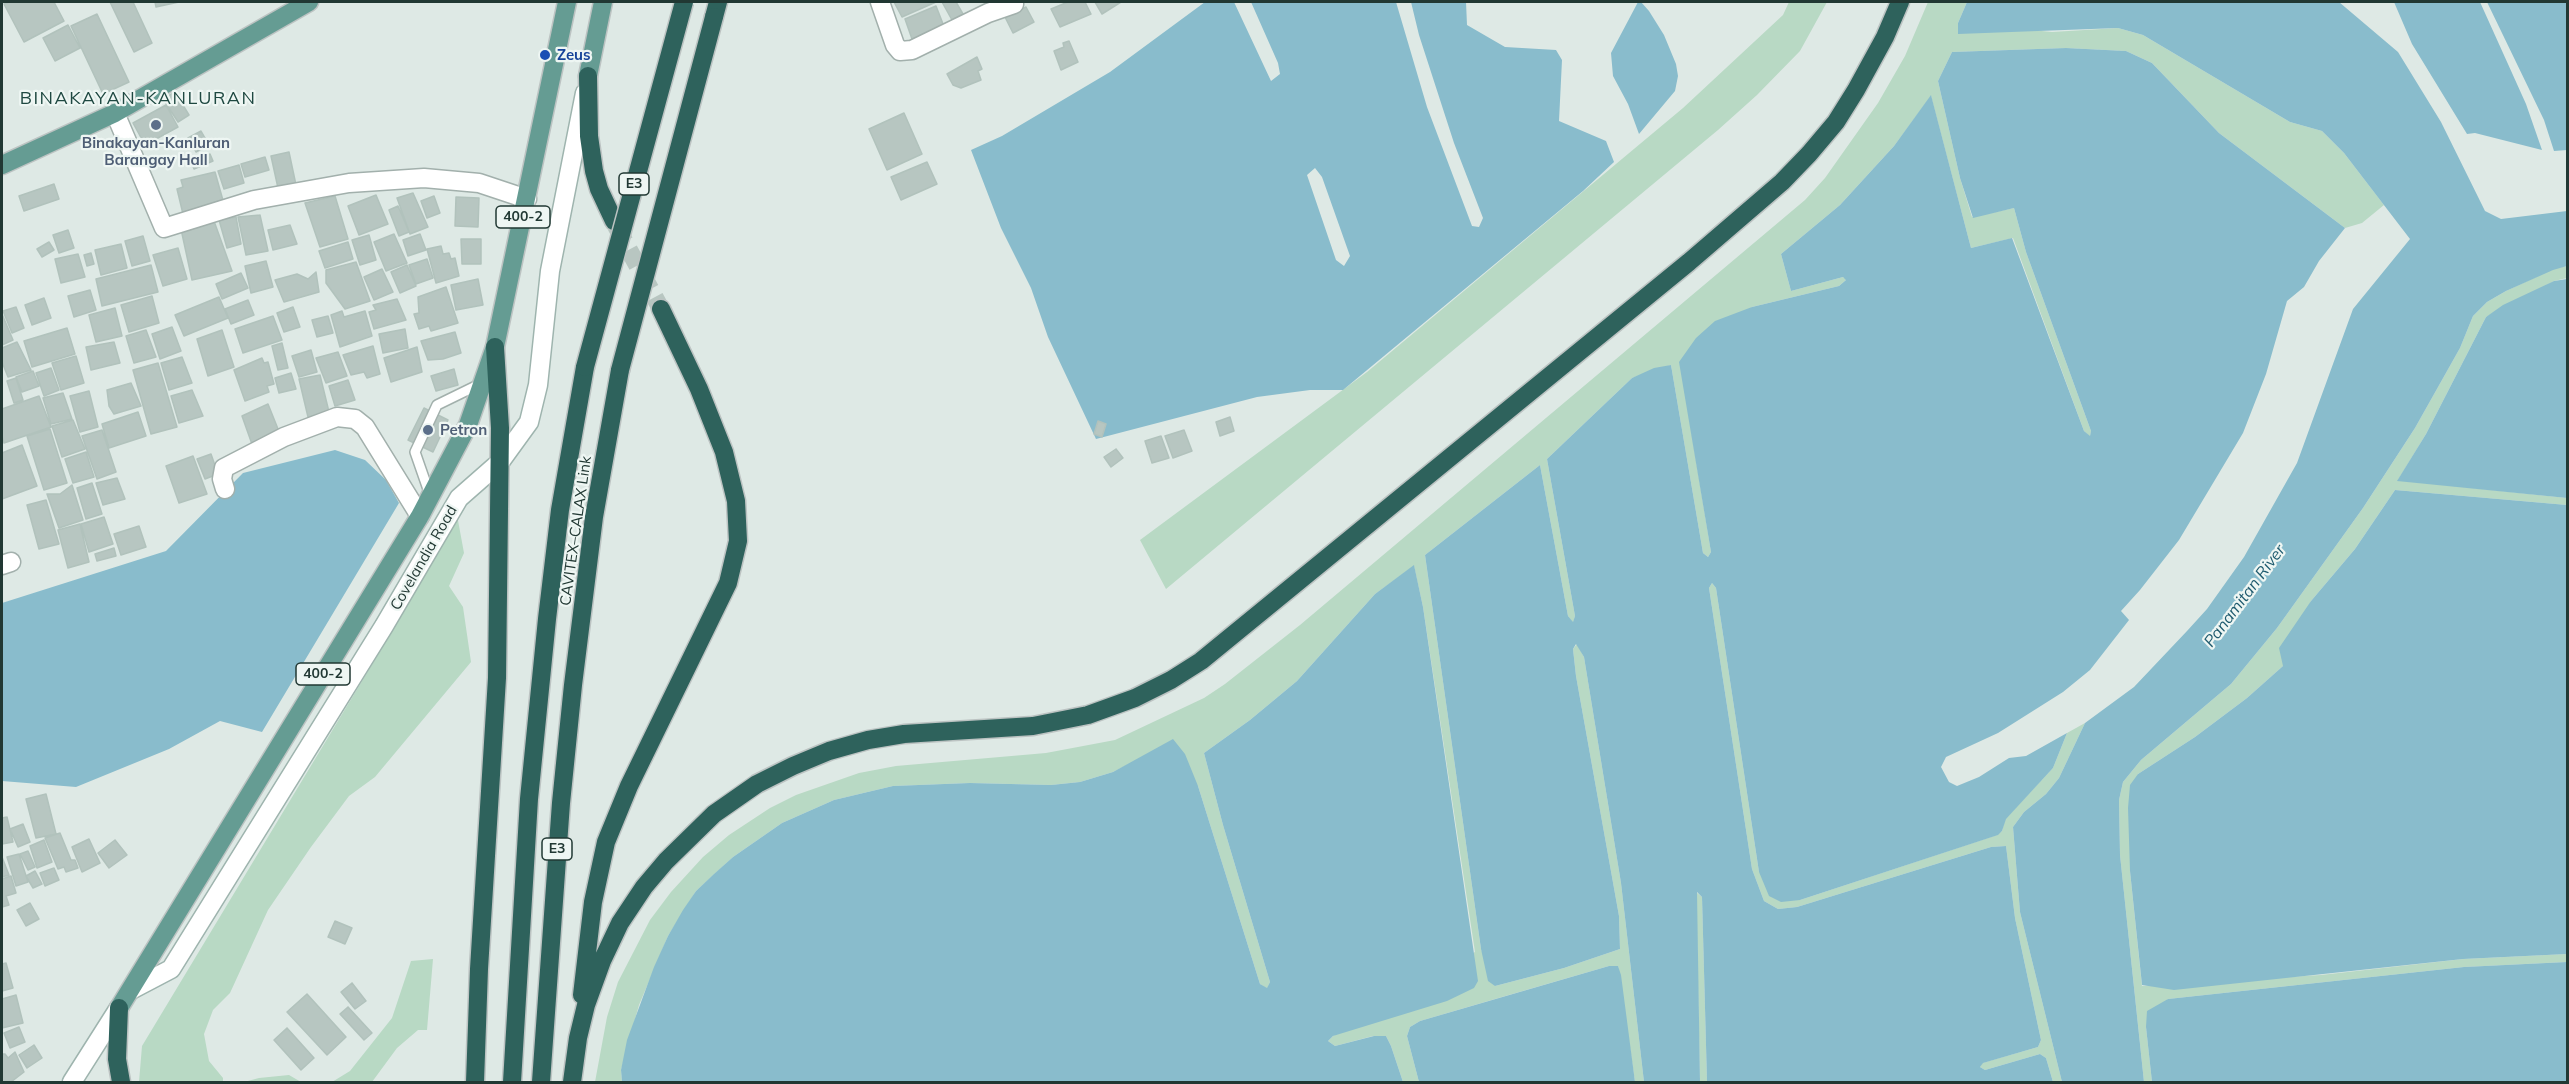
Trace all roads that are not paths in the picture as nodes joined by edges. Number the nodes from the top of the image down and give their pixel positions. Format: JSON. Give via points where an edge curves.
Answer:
{"nodes":[{"id":1,"x":309,"y":2,"type":"edge"},
{"id":2,"x":567,"y":2,"type":"edge"},
{"id":3,"x":603,"y":2,"type":"edge"},
{"id":4,"x":684,"y":2,"type":"edge"},
{"id":5,"x":880,"y":2,"type":"edge"},
{"id":6,"x":1900,"y":2,"type":"edge"},
{"id":7,"x":1014,"y":4,"type":"dead end"},
{"id":8,"x":716,"y":9,"type":"edge"},
{"id":9,"x":588,"y":76,"type":"junction"},
{"id":10,"x":115,"y":113,"type":"junction"},
{"id":11,"x":2,"y":165,"type":"edge"},
{"id":12,"x":527,"y":200,"type":"junction"},
{"id":13,"x":614,"y":221,"type":"tunnel mouth"},
{"id":14,"x":661,"y":309,"type":"tunnel mouth"},
{"id":15,"x":495,"y":347,"type":"junction"},
{"id":16,"x":485,"y":382,"type":"junction"},
{"id":17,"x":500,"y":462,"type":"junction"},
{"id":18,"x":225,"y":489,"type":"dead end"},
{"id":19,"x":431,"y":496,"type":"junction"},
{"id":20,"x":420,"y":516,"type":"junction"},
{"id":21,"x":130,"y":990,"type":"junction"},
{"id":22,"x":119,"y":1008,"type":"junction"},
{"id":23,"x":578,"y":1038,"type":"junction"},
{"id":24,"x":512,"y":1079,"type":"edge"},
{"id":25,"x":542,"y":1080,"type":"edge"},
{"id":26,"x":72,"y":1083,"type":"edge"},
{"id":27,"x":121,"y":1083,"type":"edge"},
{"id":28,"x":475,"y":1083,"type":"edge"},
{"id":29,"x":572,"y":1083,"type":"edge"}],
"edges":[{"from":1,"to":10,"type":"main road"},
{"from":2,"to":12,"type":"main road","name":"Covelandia Road","number":"400-2"},
{"from":3,"to":9,"type":"main road","name":"Covelandia Road","number":"400-2"},
{"from":4,"to":24,"type":"highway","name":"CAVITEX–CALAX Link","number":"E3","bridge":true,"via":[[585,367],[567,463],[529,799]]},
{"from":5,"to":7,"type":"main road","via":[[900,51],[912,51]]},
{"from":6,"to":23,"type":"highway","via":[[1886,37],[1851,98],[1809,154],[1782,182],[1201,661],[1134,698],[1088,715],[1033,726],[904,734],[839,748],[776,774],[714,814],[666,861],[626,914],[594,982]]},
{"from":8,"to":25,"type":"highway","name":"CAVITEX–CALAX Link","number":"E3","bridge":true,"via":[[620,370],[594,517],[560,815]]},
{"from":9,"to":13,"type":"highway","via":[[594,171]]},
{"from":9,"to":17,"type":"main road","name":"Covelandia Road","number":"400-2","via":[[550,271],[538,385],[529,422]]},
{"from":10,"to":11,"type":"main road"},
{"from":10,"to":12,"type":"main road","via":[[164,228],[254,201],[349,183],[424,178],[479,183]]},
{"from":12,"to":15,"type":"main road","name":"Covelandia Road","number":"400-2"},
{"from":14,"to":23,"type":"highway","via":[[724,452],[736,501],[738,541],[728,583],[629,786],[606,842],[592,902]]},
{"from":15,"to":16,"type":"main road","name":"Covelandia Road","number":"400-2"},
{"from":15,"to":17,"type":"highway"},
{"from":16,"to":19,"type":"main road","name":"Covelandia Road","number":"400-2","via":[[468,425]]},
{"from":16,"to":19,"type":"lane","via":[[437,405],[415,452]]},
{"from":17,"to":21,"type":"main road","name":"Covelandia Road","number":"400-2","via":[[459,498],[171,969]]},
{"from":17,"to":28,"type":"highway","via":[[495,748]]},
{"from":18,"to":20,"type":"main road","via":[[224,468],[285,437],[337,417],[355,419],[365,427]]},
{"from":19,"to":20,"type":"main road","name":"Covelandia Road","number":"400-2"},
{"from":20,"to":21,"type":"main road","name":"Covelandia Road","number":"400-2"},
{"from":21,"to":22,"type":"main road","name":"Covelandia Road","number":"400-2"},
{"from":22,"to":26,"type":"main road","name":"Covelandia Road","number":"400-2"},
{"from":22,"to":27,"type":"highway","via":[[117,1059]]},
{"from":23,"to":29,"type":"highway"}]}
